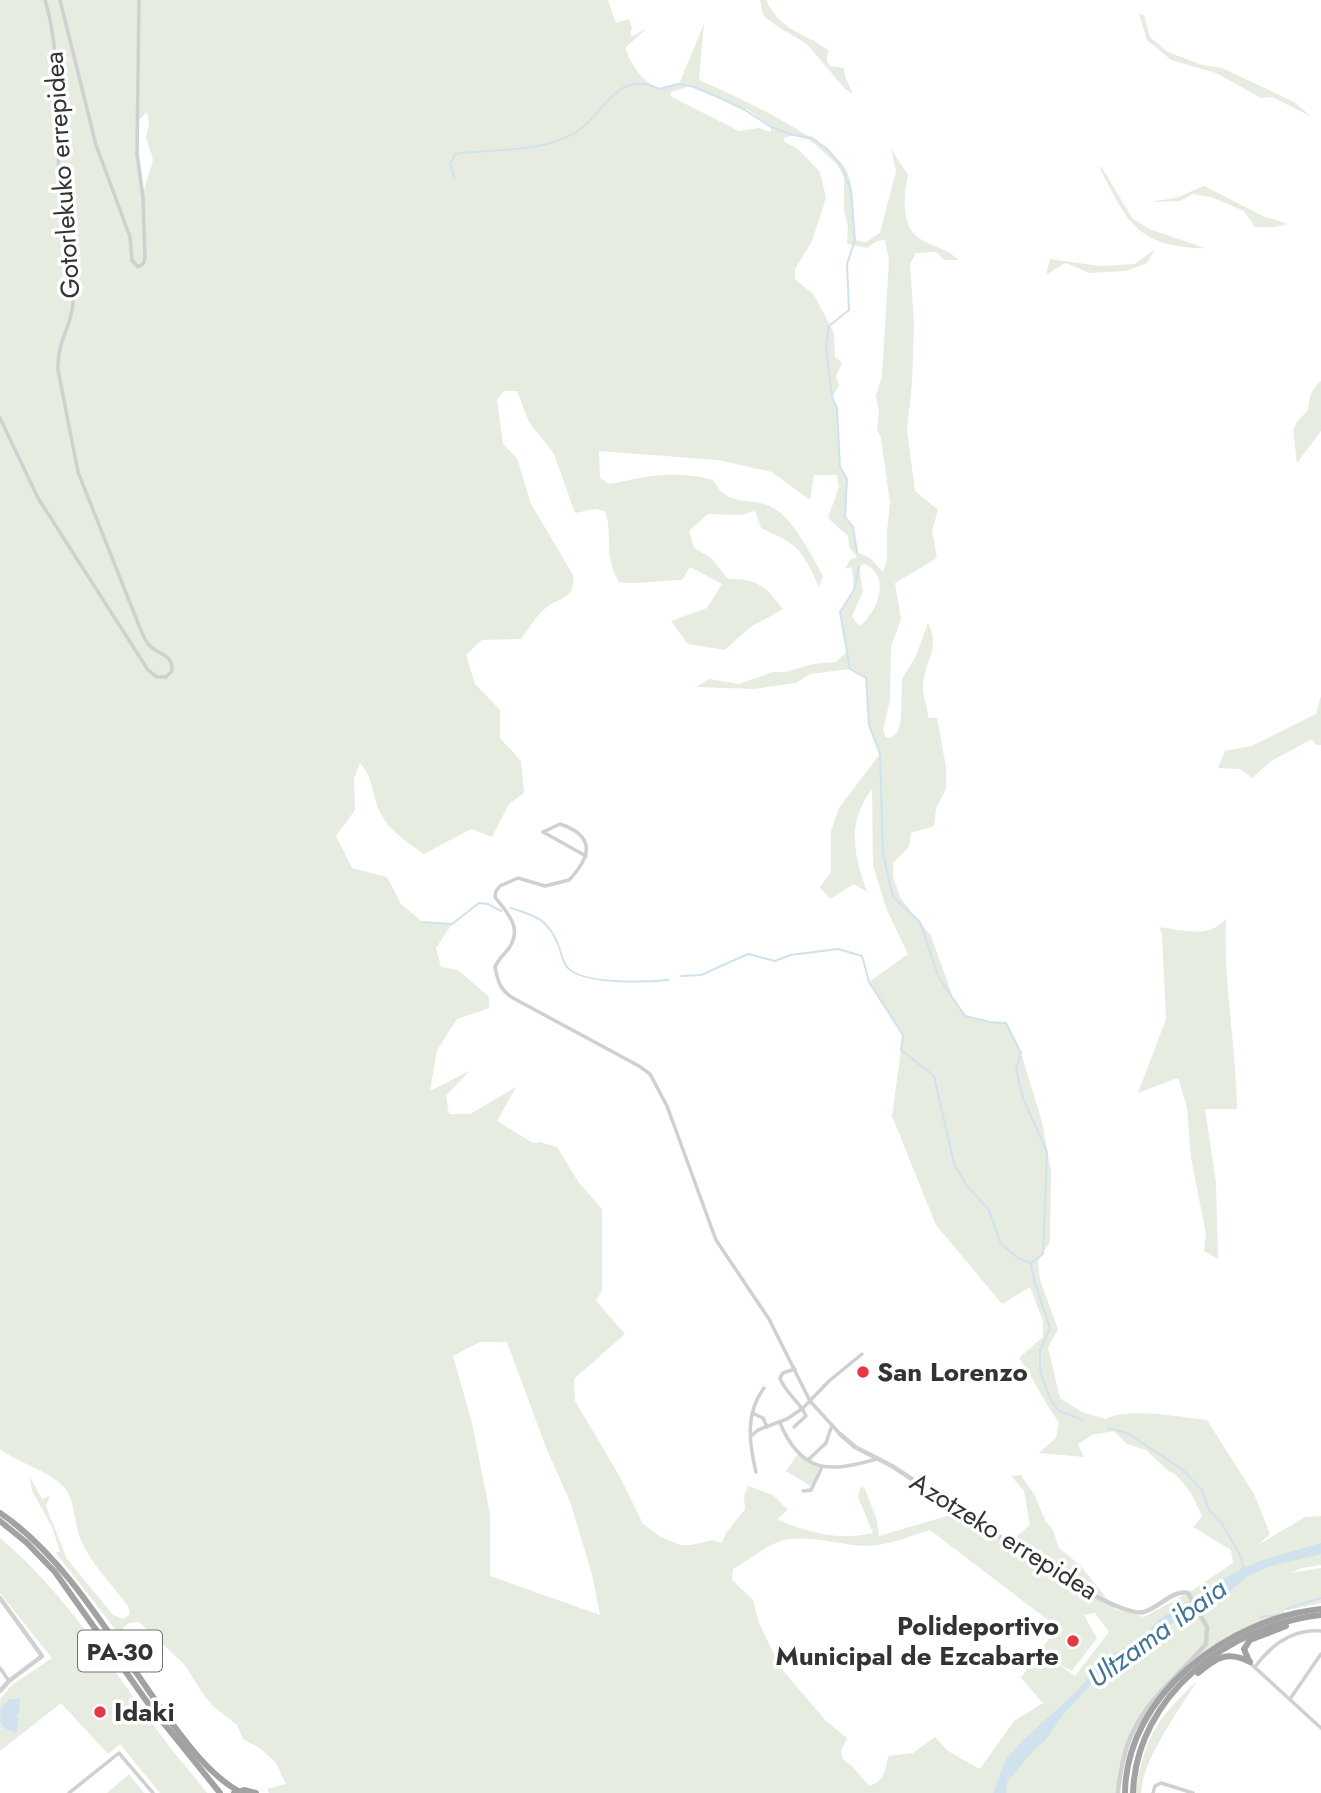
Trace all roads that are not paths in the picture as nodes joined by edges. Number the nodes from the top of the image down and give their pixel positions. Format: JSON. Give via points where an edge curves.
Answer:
{"nodes":[{"id":1,"x":45,"y":0,"type":"edge"},
{"id":2,"x":60,"y":0,"type":"edge"},
{"id":3,"x":139,"y":0,"type":"edge"},
{"id":4,"x":0,"y":418,"type":"edge"},
{"id":5,"x":587,"y":856,"type":"junction"},
{"id":6,"x":862,"y":1354,"type":"dead end"},
{"id":7,"x":794,"y":1369,"type":"junction"},
{"id":8,"x":764,"y":1388,"type":"dead end"},
{"id":9,"x":810,"y":1401,"type":"junction"},
{"id":10,"x":803,"y":1408,"type":"junction"},
{"id":11,"x":752,"y":1413,"type":"junction"},
{"id":12,"x":780,"y":1423,"type":"junction"},
{"id":13,"x":832,"y":1425,"type":"junction"},
{"id":14,"x":767,"y":1427,"type":"junction"},
{"id":15,"x":794,"y":1427,"type":"dead end"},
{"id":16,"x":839,"y":1433,"type":"joint"},
{"id":17,"x":751,"y":1436,"type":"junction"},
{"id":18,"x":877,"y":1459,"type":"junction"},
{"id":19,"x":808,"y":1460,"type":"junction"},
{"id":20,"x":822,"y":1467,"type":"junction"},
{"id":21,"x":756,"y":1472,"type":"dead end"},
{"id":22,"x":803,"y":1491,"type":"dead end"},
{"id":23,"x":0,"y":1513,"type":"edge"},
{"id":24,"x":0,"y":1521,"type":"edge"},
{"id":25,"x":0,"y":1598,"type":"edge"},
{"id":26,"x":1321,"y":1609,"type":"edge"},
{"id":27,"x":1321,"y":1615,"type":"edge"},
{"id":28,"x":1311,"y":1616,"type":"junction"},
{"id":29,"x":1321,"y":1631,"type":"edge"},
{"id":30,"x":1320,"y":1657,"type":"edge"},
{"id":31,"x":1252,"y":1665,"type":"junction"},
{"id":32,"x":0,"y":1668,"type":"edge"},
{"id":33,"x":9,"y":1681,"type":"junction"},
{"id":34,"x":0,"y":1691,"type":"edge"},
{"id":35,"x":1290,"y":1699,"type":"junction"},
{"id":36,"x":1163,"y":1705,"type":"junction"},
{"id":37,"x":1321,"y":1728,"type":"edge"},
{"id":38,"x":236,"y":1792,"type":"edge"},
{"id":39,"x":69,"y":1793,"type":"edge"},
{"id":40,"x":153,"y":1793,"type":"edge"},
{"id":41,"x":220,"y":1793,"type":"edge"},
{"id":42,"x":256,"y":1793,"type":"edge"},
{"id":43,"x":1118,"y":1793,"type":"edge"},
{"id":44,"x":1125,"y":1793,"type":"edge"},
{"id":45,"x":1133,"y":1793,"type":"edge"},
{"id":46,"x":1153,"y":1793,"type":"edge"},
{"id":47,"x":1193,"y":1793,"type":"edge"}],
"edges":[{"from":1,"to":4,"type":"street","name":"Gotorlekuko errepidea","via":[[53,30],[58,166],[73,280],[71,319],[62,335],[58,370],[79,472],[138,624],[148,644],[172,663],[166,677],[148,670],[62,537]]},
{"from":2,"to":3,"type":"street","name":"Gotorlekuko errepidea","via":[[96,145],[138,267],[145,258],[137,154]]},
{"from":5,"to":5,"type":"street","via":[[587,848],[570,827],[560,824],[543,832]]},
{"from":5,"to":7,"type":"street","via":[[569,880],[545,886],[518,878],[496,891],[514,929],[510,947],[495,967],[502,991],[650,1074],[667,1106],[716,1240],[769,1319]]},
{"from":6,"to":9,"type":"street"},
{"from":7,"to":9,"type":"street"},
{"from":7,"to":10,"type":"street","via":[[780,1378]]},
{"from":8,"to":11,"type":"street"},
{"from":9,"to":10,"type":"street"},
{"from":9,"to":13,"type":"street"},
{"from":10,"to":12,"type":"street"},
{"from":10,"to":15,"type":"street","via":[[806,1416]]},
{"from":11,"to":14,"type":"street"},
{"from":11,"to":17,"type":"street"},
{"from":12,"to":14,"type":"street"},
{"from":12,"to":19,"type":"street"},
{"from":13,"to":16,"type":"street"},
{"from":13,"to":19,"type":"street","via":[[826,1443]]},
{"from":14,"to":17,"type":"street"},
{"from":16,"to":18,"type":"street","name":"Azotzeko errepidea"},
{"from":17,"to":21,"type":"street"},
{"from":18,"to":20,"type":"street","via":[[840,1468]]},
{"from":18,"to":43,"type":"street","name":"Azotzeko errepidea","via":[[1090,1593],[1142,1613],[1180,1592],[1188,1593],[1208,1629],[1206,1644],[1141,1714],[1126,1748]]},
{"from":19,"to":20,"type":"street"},
{"from":20,"to":22,"type":"street","via":[[811,1490]]},
{"from":23,"to":38,"type":"highway","number":"PA-30","via":[[55,1563],[179,1733]]},
{"from":24,"to":41,"type":"highway","number":"PA-30","via":[[55,1572],[150,1706]]},
{"from":25,"to":33,"type":"street","via":[[43,1656]]},
{"from":26,"to":44,"type":"highway","via":[[1283,1616],[1239,1632],[1190,1668],[1146,1719],[1130,1761]]},
{"from":27,"to":28,"type":"highway"},
{"from":28,"to":31,"type":"highway","via":[[1250,1640],[1244,1649]]},
{"from":28,"to":36,"type":"highway","via":[[1260,1630],[1222,1649]]},
{"from":29,"to":31,"type":"street","via":[[1291,1636]]},
{"from":30,"to":35,"type":"street"},
{"from":31,"to":35,"type":"street"},
{"from":31,"to":36,"type":"highway","via":[[1239,1657],[1223,1656]]},
{"from":32,"to":33,"type":"street"},
{"from":33,"to":34,"type":"street"},
{"from":35,"to":37,"type":"street"},
{"from":36,"to":45,"type":"highway","via":[[1139,1752]]},
{"from":38,"to":42,"type":"highway","number":"PA-30"},
{"from":39,"to":40,"type":"street","via":[[119,1753]]},
{"from":46,"to":47,"type":"street","via":[[1161,1783]]}]}
